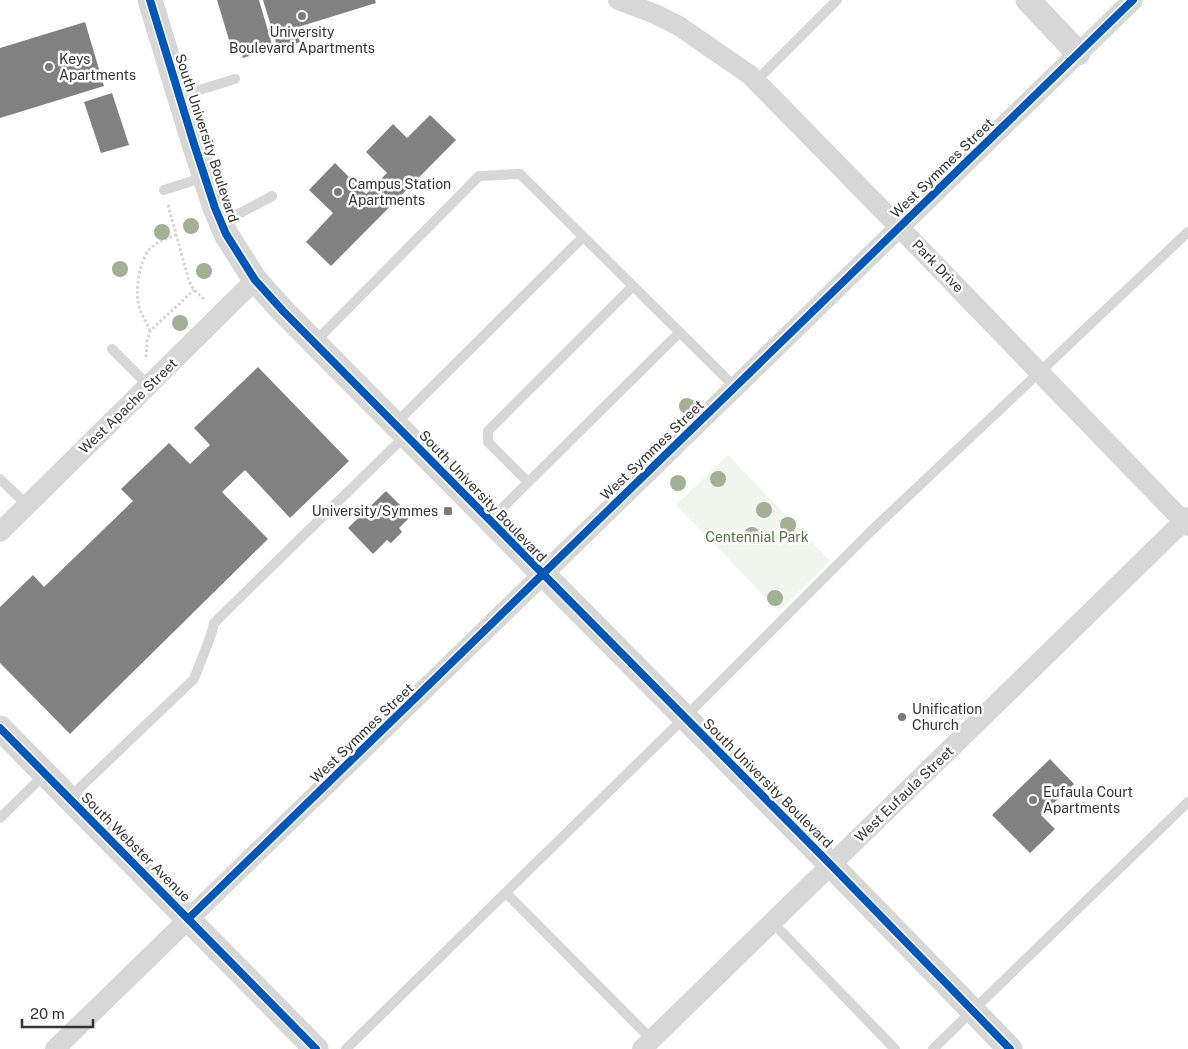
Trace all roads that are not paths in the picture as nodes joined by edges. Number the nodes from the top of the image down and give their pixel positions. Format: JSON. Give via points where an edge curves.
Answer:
{"nodes":[{"id":1,"x":150,"y":0,"type":"edge"},
{"id":2,"x":618,"y":0,"type":"edge"},
{"id":3,"x":837,"y":0,"type":"edge"},
{"id":4,"x":1028,"y":0,"type":"edge"},
{"id":5,"x":1133,"y":0,"type":"edge"},
{"id":6,"x":1078,"y":54,"type":"junction"},
{"id":7,"x":235,"y":79,"type":"dead end"},
{"id":8,"x":756,"y":81,"type":"junction"},
{"id":9,"x":179,"y":96,"type":"junction"},
{"id":10,"x":205,"y":177,"type":"junction"},
{"id":11,"x":164,"y":190,"type":"road end"},
{"id":12,"x":272,"y":196,"type":"dead end"},
{"id":13,"x":222,"y":223,"type":"junction"},
{"id":14,"x":899,"y":227,"type":"junction"},
{"id":15,"x":1188,"y":232,"type":"edge"},
{"id":16,"x":583,"y":236,"type":"junction"},
{"id":17,"x":255,"y":280,"type":"junction"},
{"id":18,"x":634,"y":286,"type":"junction"},
{"id":19,"x":680,"y":332,"type":"junction"},
{"id":20,"x":315,"y":342,"type":"junction"},
{"id":21,"x":112,"y":348,"type":"dead end"},
{"id":22,"x":1040,"y":373,"type":"junction"},
{"id":23,"x":143,"y":379,"type":"junction"},
{"id":24,"x":735,"y":387,"type":"junction"},
{"id":25,"x":401,"y":430,"type":"junction"},
{"id":26,"x":0,"y":479,"type":"edge"},
{"id":27,"x":528,"y":482,"type":"junction"},
{"id":28,"x":27,"y":505,"type":"junction"},
{"id":29,"x":489,"y":520,"type":"junction"},
{"id":30,"x":1187,"y":521,"type":"edge"},
{"id":31,"x":0,"y":532,"type":"edge"},
{"id":32,"x":543,"y":575,"type":"junction"},
{"id":33,"x":685,"y":717,"type":"junction"},
{"id":34,"x":0,"y":728,"type":"edge"},
{"id":35,"x":45,"y":774,"type":"junction"},
{"id":36,"x":69,"y":798,"type":"junction"},
{"id":37,"x":1188,"y":802,"type":"edge"},
{"id":38,"x":0,"y":818,"type":"edge"},
{"id":39,"x":831,"y":865,"type":"junction"},
{"id":40,"x":506,"y":893,"type":"junction"},
{"id":41,"x":188,"y":919,"type":"junction"},
{"id":42,"x":772,"y":922,"type":"junction"},
{"id":43,"x":972,"y":1010,"type":"junction"},
{"id":44,"x":647,"y":1044,"type":"edge"},
{"id":45,"x":55,"y":1049,"type":"edge"},
{"id":46,"x":316,"y":1049,"type":"edge"},
{"id":47,"x":346,"y":1049,"type":"edge"},
{"id":48,"x":895,"y":1049,"type":"edge"},
{"id":49,"x":932,"y":1049,"type":"edge"},
{"id":50,"x":1010,"y":1049,"type":"edge"}],
"edges":[{"from":1,"to":9,"type":"street","name":"South University Boulevard"},
{"from":2,"to":8,"type":"street","name":"Park Drive","via":[[679,26]]},
{"from":3,"to":8,"type":"lane"},
{"from":4,"to":6,"type":"street"},
{"from":5,"to":6,"type":"street","name":"West Symmes Street"},
{"from":6,"to":14,"type":"street","name":"West Symmes Street"},
{"from":7,"to":9,"type":"lane"},
{"from":8,"to":14,"type":"street","name":"Park Drive"},
{"from":9,"to":10,"type":"street","name":"South University Boulevard"},
{"from":10,"to":11,"type":"lane"},
{"from":10,"to":13,"type":"street","name":"South University Boulevard"},
{"from":12,"to":13,"type":"lane"},
{"from":13,"to":17,"type":"street","name":"South University Boulevard"},
{"from":14,"to":22,"type":"street","name":"Park Drive"},
{"from":14,"to":24,"type":"street","name":"West Symmes Street"},
{"from":15,"to":22,"type":"lane"},
{"from":16,"to":18,"type":"lane"},
{"from":16,"to":20,"type":"lane","via":[[520,174],[479,176]]},
{"from":16,"to":25,"type":"lane"},
{"from":17,"to":20,"type":"street","name":"South University Boulevard"},
{"from":17,"to":23,"type":"street","name":"West Apache Street","via":[[220,316]]},
{"from":18,"to":19,"type":"lane"},
{"from":18,"to":27,"type":"lane","via":[[488,432],[488,442]]},
{"from":19,"to":24,"type":"lane"},
{"from":19,"to":27,"type":"lane"},
{"from":20,"to":25,"type":"street","name":"South University Boulevard"},
{"from":21,"to":23,"type":"lane"},
{"from":22,"to":30,"type":"street","name":"Park Drive"},
{"from":22,"to":33,"type":"lane","via":[[869,533]]},
{"from":23,"to":28,"type":"street","name":"West Apache Street"},
{"from":24,"to":32,"type":"street","name":"West Symmes Street"},
{"from":25,"to":29,"type":"street","name":"South University Boulevard"},
{"from":25,"to":36,"type":"lane","via":[[214,622],[194,679]]},
{"from":26,"to":28,"type":"lane"},
{"from":27,"to":29,"type":"lane"},
{"from":28,"to":31,"type":"street","name":"West Apache Street"},
{"from":29,"to":32,"type":"street","name":"South University Boulevard"},
{"from":30,"to":39,"type":"street","name":"West Eufaula Street"},
{"from":32,"to":33,"type":"street","name":"South University Boulevard"},
{"from":32,"to":41,"type":"street","name":"West Symmes Street"},
{"from":33,"to":39,"type":"street","name":"South University Boulevard"},
{"from":33,"to":40,"type":"lane"},
{"from":34,"to":35,"type":"street","name":"South Webster Avenue"},
{"from":35,"to":36,"type":"street","name":"South Webster Avenue"},
{"from":35,"to":38,"type":"lane"},
{"from":36,"to":41,"type":"street","name":"South Webster Avenue"},
{"from":37,"to":43,"type":"lane"},
{"from":39,"to":42,"type":"street","name":"West Eufaula Street"},
{"from":39,"to":43,"type":"street","name":"South University Boulevard"},
{"from":40,"to":44,"type":"lane"},
{"from":40,"to":47,"type":"lane"},
{"from":41,"to":45,"type":"street","name":"West Symmes Street"},
{"from":41,"to":46,"type":"street","name":"South Webster Avenue"},
{"from":42,"to":44,"type":"street","name":"West Eufaula Street"},
{"from":42,"to":48,"type":"lane"},
{"from":43,"to":49,"type":"lane"},
{"from":43,"to":50,"type":"street","name":"South University Boulevard"}]}
